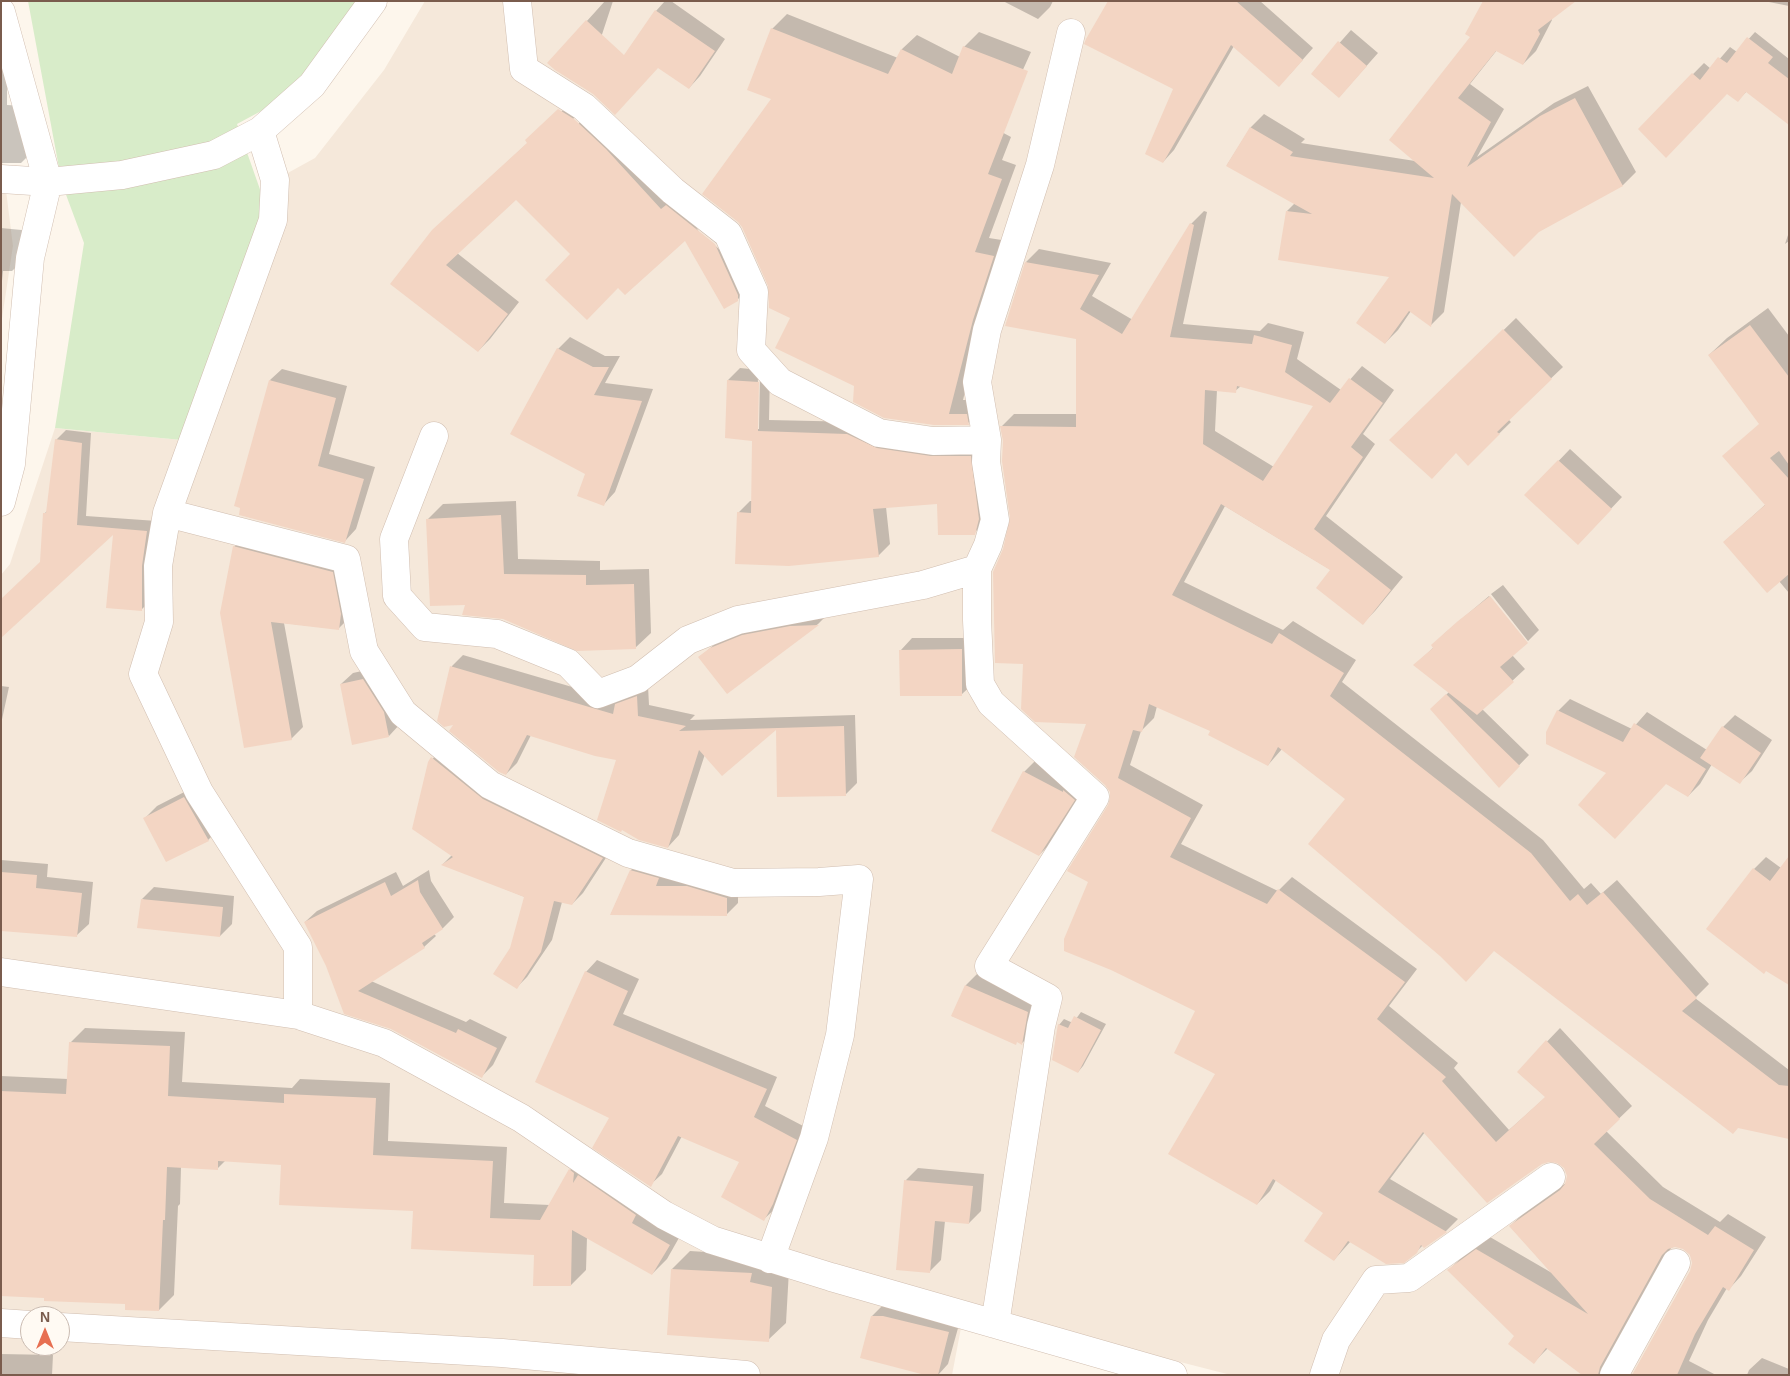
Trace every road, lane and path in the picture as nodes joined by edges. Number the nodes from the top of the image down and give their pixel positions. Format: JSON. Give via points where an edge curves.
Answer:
{"nodes":[{"id":1,"x":373,"y":1,"type":"edge"},
{"id":2,"x":517,"y":1,"type":"edge"},
{"id":3,"x":1,"y":12,"type":"edge"},
{"id":4,"x":1071,"y":33,"type":"dead end"},
{"id":5,"x":260,"y":131,"type":"junction"},
{"id":6,"x":1,"y":179,"type":"edge"},
{"id":7,"x":48,"y":182,"type":"junction"},
{"id":8,"x":434,"y":436,"type":"dead end"},
{"id":9,"x":987,"y":440,"type":"junction"},
{"id":10,"x":1,"y":502,"type":"edge"},
{"id":11,"x":167,"y":513,"type":"junction"},
{"id":12,"x":977,"y":569,"type":"junction"},
{"id":13,"x":1,"y":972,"type":"edge"},
{"id":14,"x":298,"y":1015,"type":"junction"},
{"id":15,"x":1551,"y":1177,"type":"dead end"},
{"id":16,"x":770,"y":1259,"type":"junction"},
{"id":17,"x":1676,"y":1263,"type":"dead end"},
{"id":18,"x":1,"y":1323,"type":"edge"},
{"id":19,"x":20,"y":1324,"type":"edge"},
{"id":20,"x":995,"y":1324,"type":"junction"},
{"id":21,"x":70,"y":1328,"type":"edge"},
{"id":22,"x":501,"y":1364,"type":"edge"},
{"id":23,"x":746,"y":1375,"type":"edge"},
{"id":24,"x":1173,"y":1375,"type":"edge"},
{"id":25,"x":1324,"y":1375,"type":"edge"},
{"id":26,"x":1614,"y":1375,"type":"edge"}],
"edges":[{"from":1,"to":5,"type":"street","via":[[312,85]]},
{"from":2,"to":9,"type":"street","via":[[524,70],[584,107],[673,191],[728,234],[754,292],[751,350],[780,382],[879,433],[933,441]]},
{"from":3,"to":7,"type":"street"},
{"from":4,"to":9,"type":"street","via":[[1040,165],[987,330],[977,382]]},
{"from":5,"to":7,"type":"street","via":[[214,155],[122,175]]},
{"from":5,"to":11,"type":"street","via":[[275,180],[273,220]]},
{"from":6,"to":7,"type":"street"},
{"from":7,"to":10,"type":"street","via":[[30,258],[11,464]]},
{"from":8,"to":12,"type":"street","via":[[394,539],[397,596],[425,627],[497,634],[568,663],[598,694],[638,679],[688,640],[738,620],[923,585]]},
{"from":9,"to":12,"type":"street","via":[[986,462],[995,520]]},
{"from":11,"to":14,"type":"street","via":[[158,566],[159,622],[143,674],[199,792],[298,946]]},
{"from":11,"to":16,"type":"street","via":[[346,559],[364,651],[403,713],[490,785],[628,853],[733,883],[859,879],[840,1035],[814,1138]]},
{"from":12,"to":20,"type":"street","via":[[980,684],[991,703],[1095,797],[989,966],[1048,998]]},
{"from":13,"to":14,"type":"street"},
{"from":14,"to":16,"type":"street","via":[[384,1043],[521,1118],[664,1214],[712,1240]]},
{"from":15,"to":25,"type":"street","via":[[1409,1278],[1376,1280],[1336,1340]]},
{"from":16,"to":20,"type":"street"},
{"from":17,"to":26,"type":"street"},
{"from":18,"to":19,"type":"street"},
{"from":20,"to":24,"type":"street"},
{"from":21,"to":22,"type":"street"},
{"from":22,"to":23,"type":"street"}]}
